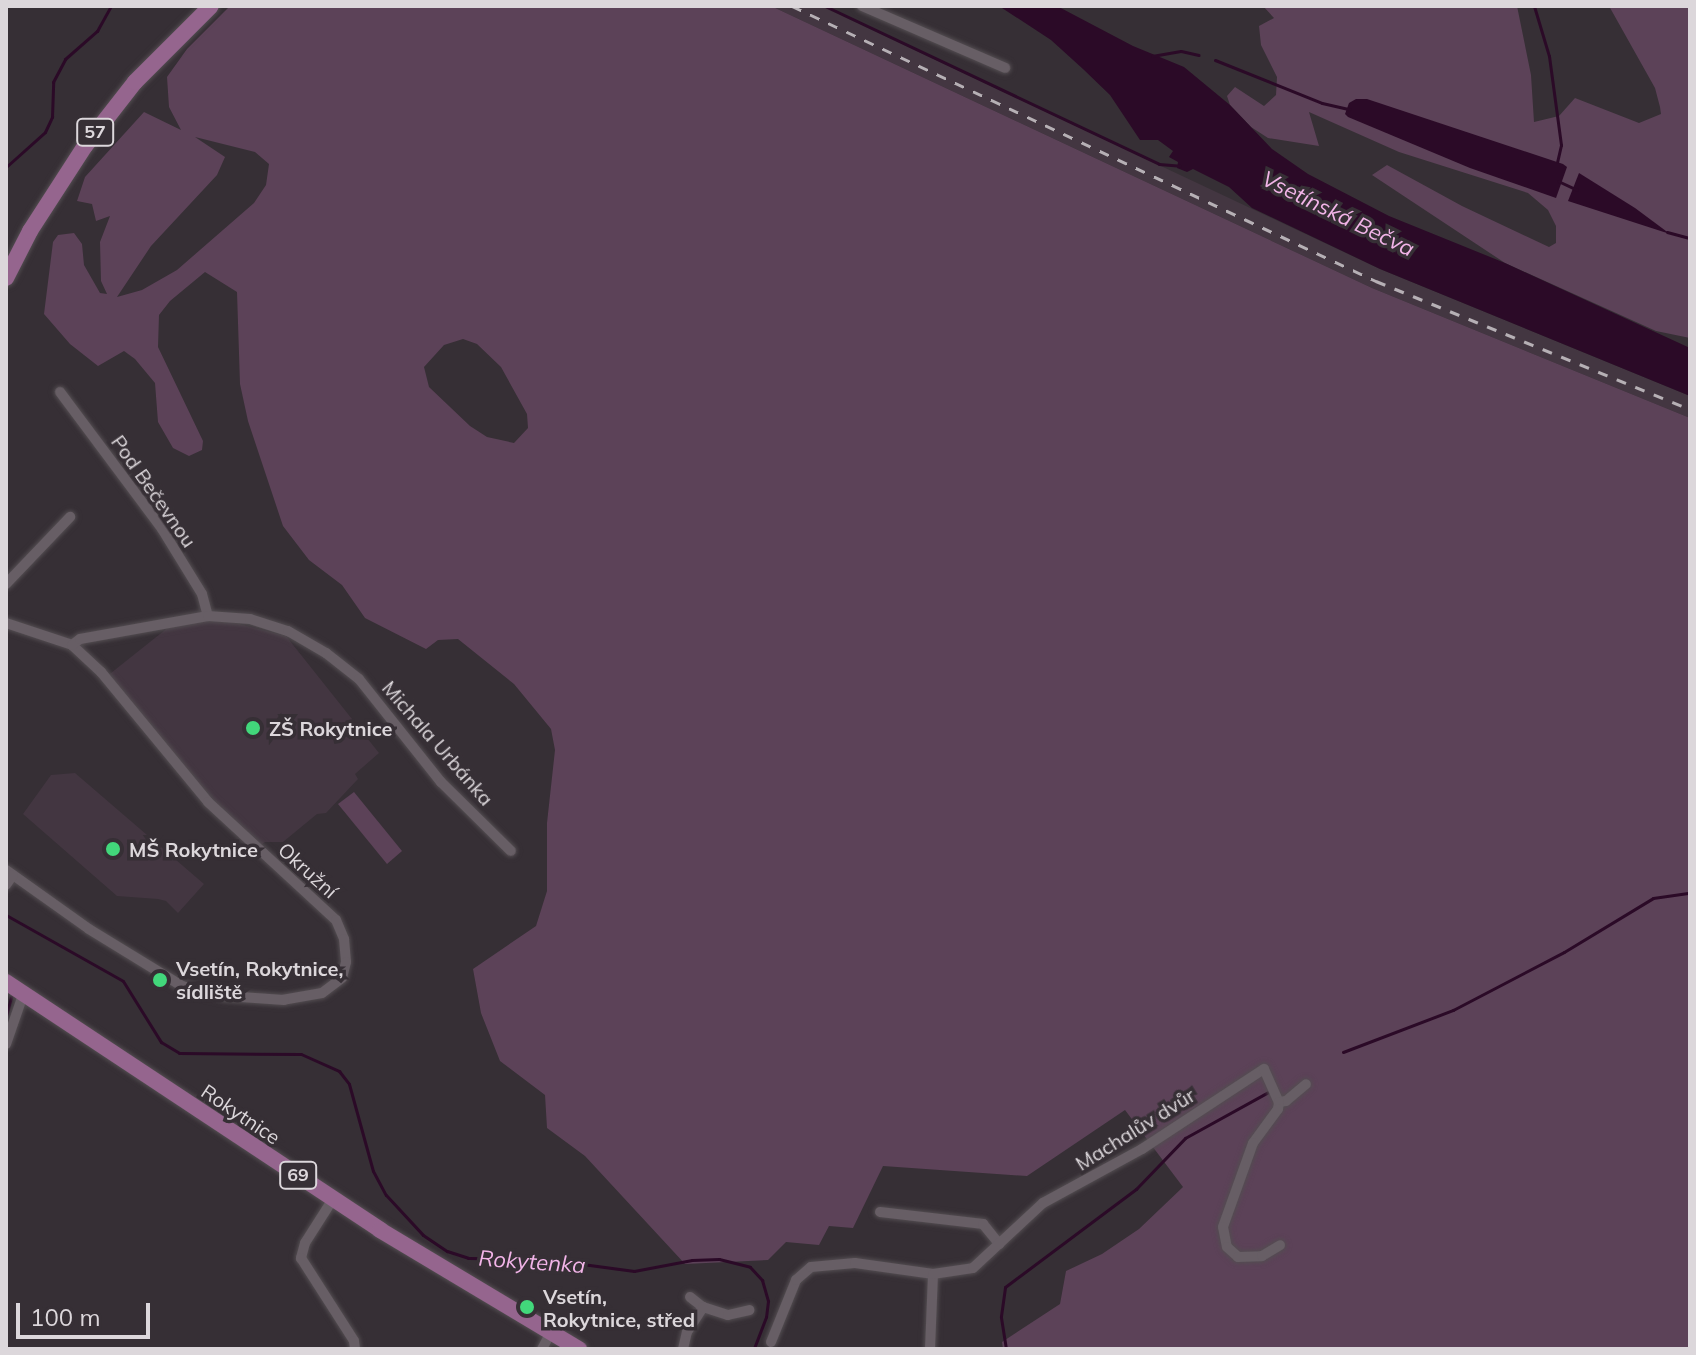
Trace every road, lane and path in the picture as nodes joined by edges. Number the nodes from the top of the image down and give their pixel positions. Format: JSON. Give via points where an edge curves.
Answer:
{"nodes":[{"id":1,"x":211,"y":6,"type":"edge"},
{"id":2,"x":862,"y":6,"type":"edge"},
{"id":3,"x":1005,"y":68,"type":"dead end"},
{"id":4,"x":6,"y":278,"type":"edge"},
{"id":5,"x":60,"y":392,"type":"dead end"},
{"id":6,"x":70,"y":517,"type":"dead end"},
{"id":7,"x":6,"y":584,"type":"edge"},
{"id":8,"x":208,"y":616,"type":"junction"},
{"id":9,"x":6,"y":623,"type":"edge"},
{"id":10,"x":72,"y":645,"type":"junction"},
{"id":11,"x":511,"y":851,"type":"dead end"},
{"id":12,"x":9,"y":872,"type":"edge"},
{"id":13,"x":6,"y":885,"type":"edge"},
{"id":14,"x":6,"y":982,"type":"edge"},
{"id":15,"x":24,"y":992,"type":"junction"},
{"id":16,"x":6,"y":1044,"type":"edge"},
{"id":17,"x":1306,"y":1084,"type":"dead end"},
{"id":18,"x":1279,"y":1102,"type":"junction"},
{"id":19,"x":333,"y":1199,"type":"junction"},
{"id":20,"x":880,"y":1212,"type":"dead end"},
{"id":21,"x":999,"y":1244,"type":"junction"},
{"id":22,"x":1280,"y":1245,"type":"dead end"},
{"id":23,"x":933,"y":1274,"type":"junction"},
{"id":24,"x":690,"y":1297,"type":"dead end"},
{"id":25,"x":703,"y":1307,"type":"junction"},
{"id":26,"x":749,"y":1310,"type":"dead end"},
{"id":27,"x":551,"y":1332,"type":"junction"},
{"id":28,"x":771,"y":1342,"type":"dead end"},
{"id":29,"x":355,"y":1349,"type":"edge"},
{"id":30,"x":542,"y":1349,"type":"edge"},
{"id":31,"x":579,"y":1349,"type":"edge"},
{"id":32,"x":683,"y":1349,"type":"edge"},
{"id":33,"x":930,"y":1349,"type":"edge"}],
"edges":[{"from":1,"to":4,"type":"main road","number":"57","via":[[135,82],[85,146]]},
{"from":2,"to":3,"type":"street"},
{"from":5,"to":8,"type":"street","name":"Pod Bečevnou","via":[[162,529],[202,594]]},
{"from":6,"to":7,"type":"street"},
{"from":8,"to":10,"type":"street","name":"Michala Urbánka","via":[[80,639]]},
{"from":8,"to":11,"type":"street","name":"Michala Urbánka","via":[[250,619],[292,633],[359,679],[441,782]]},
{"from":9,"to":10,"type":"street","name":"Okružní"},
{"from":10,"to":12,"type":"street","name":"Okružní","via":[[130,703],[172,761],[234,826],[336,920],[344,939],[342,978],[322,993],[284,1000],[182,986]]},
{"from":12,"to":13,"type":"street"},
{"from":14,"to":15,"type":"main road","name":"Rokytnice","number":"69"},
{"from":15,"to":16,"type":"street"},
{"from":15,"to":19,"type":"main road","name":"Rokytnice","number":"69"},
{"from":17,"to":18,"type":"street"},
{"from":18,"to":21,"type":"street","name":"Machalův dvůr","via":[[1264,1069],[1142,1149],[1043,1203]]},
{"from":18,"to":22,"type":"street","via":[[1253,1143],[1223,1227],[1227,1247],[1238,1257],[1262,1256]]},
{"from":19,"to":27,"type":"main road","name":"Rokytnice","number":"69"},
{"from":19,"to":29,"type":"street","via":[[301,1258]]},
{"from":20,"to":21,"type":"street","via":[[983,1224]]},
{"from":21,"to":23,"type":"street","name":"Machalův dvůr","via":[[973,1268]]},
{"from":23,"to":28,"type":"street","name":"Machalův dvůr","via":[[855,1263],[811,1267],[796,1280]]},
{"from":23,"to":33,"type":"street"},
{"from":24,"to":25,"type":"street"},
{"from":25,"to":26,"type":"street","via":[[728,1315]]},
{"from":25,"to":32,"type":"street"},
{"from":27,"to":30,"type":"street"},
{"from":27,"to":31,"type":"main road","name":"Rokytnice","number":"69"}]}
